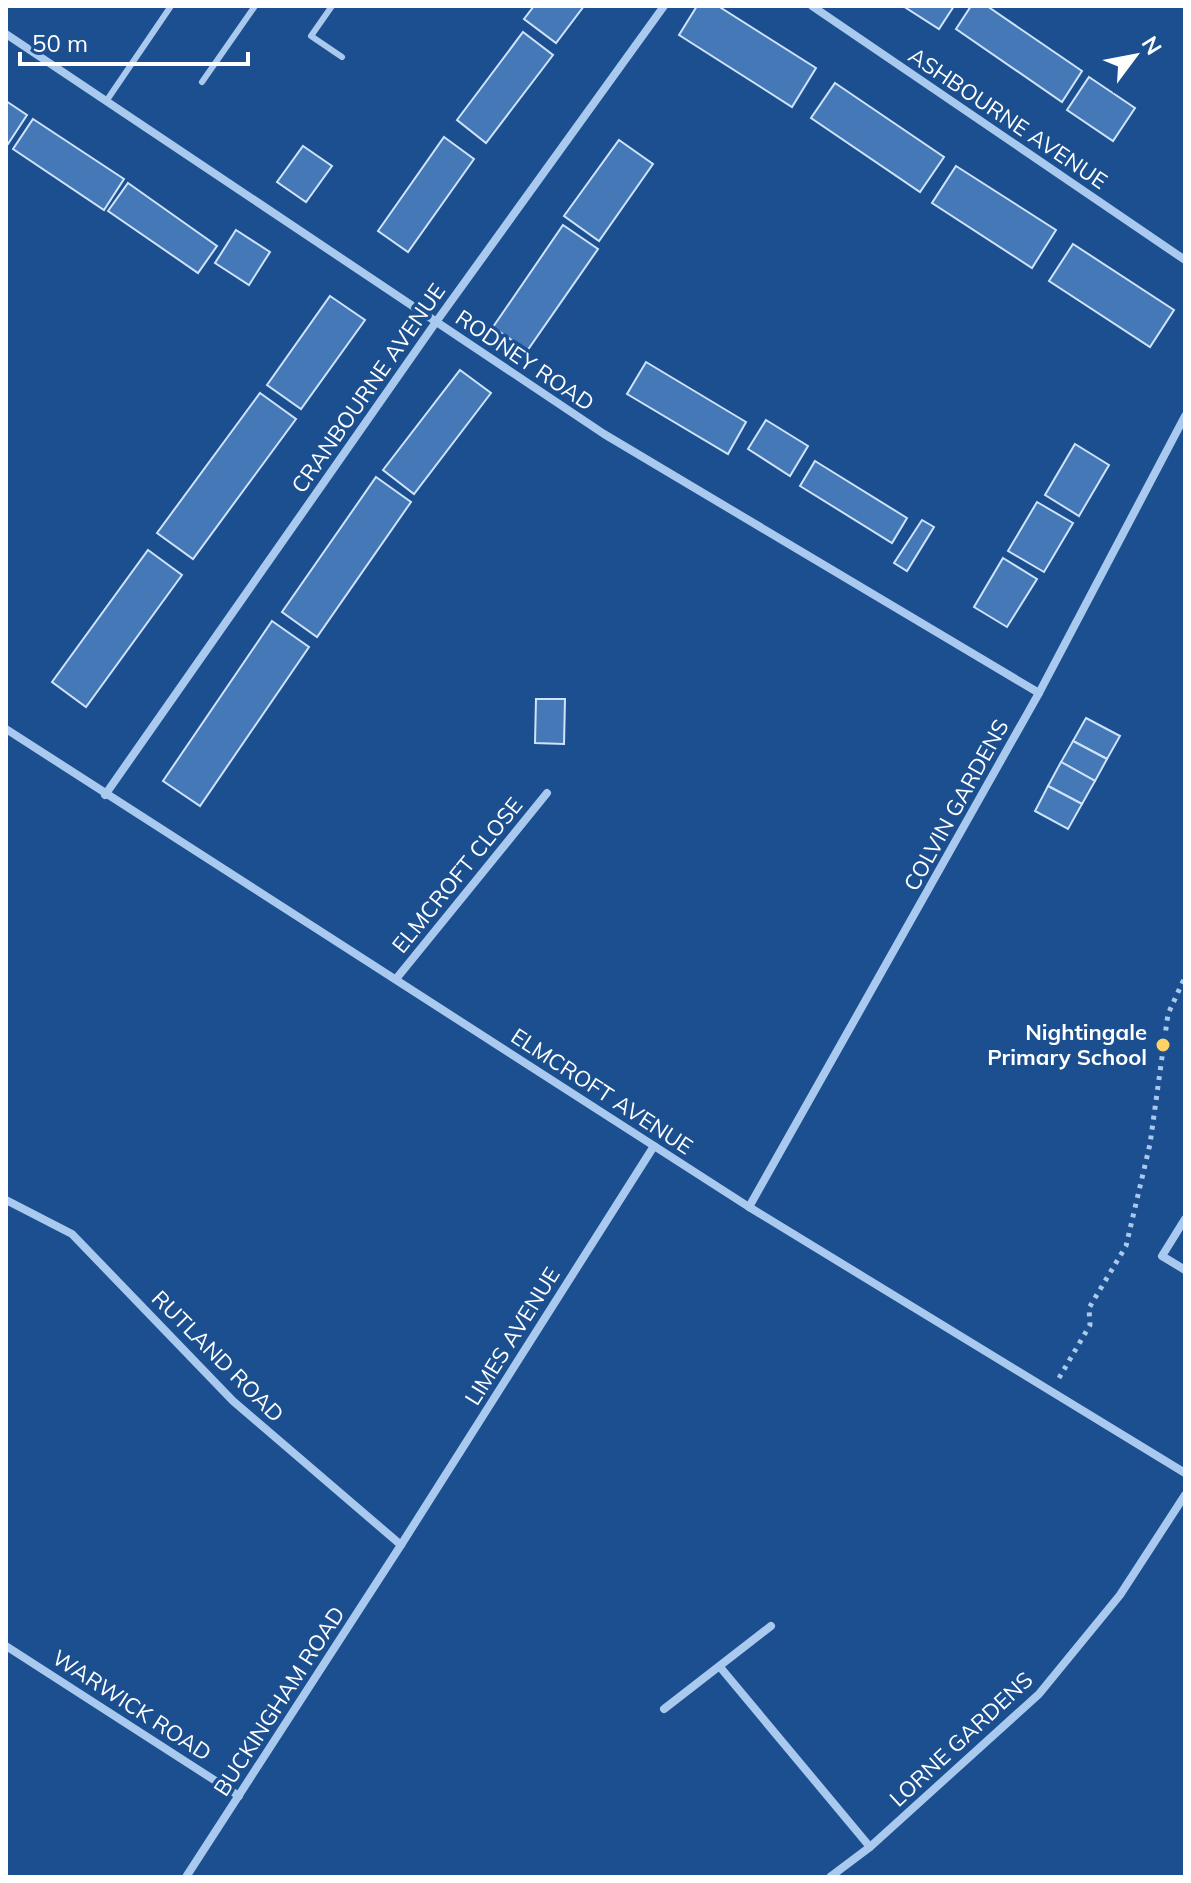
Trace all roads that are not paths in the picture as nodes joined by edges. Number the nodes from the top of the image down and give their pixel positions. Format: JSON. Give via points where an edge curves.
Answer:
{"nodes":[{"id":1,"x":171,"y":6,"type":"edge"},
{"id":2,"x":255,"y":6,"type":"edge"},
{"id":3,"x":332,"y":6,"type":"edge"},
{"id":4,"x":664,"y":6,"type":"edge"},
{"id":5,"x":812,"y":6,"type":"edge"},
{"id":6,"x":6,"y":34,"type":"edge"},
{"id":7,"x":342,"y":57,"type":"dead end"},
{"id":8,"x":202,"y":82,"type":"dead end"},
{"id":9,"x":107,"y":100,"type":"junction"},
{"id":10,"x":1185,"y":260,"type":"edge"},
{"id":11,"x":436,"y":322,"type":"junction"},
{"id":12,"x":1185,"y":416,"type":"edge"},
{"id":13,"x":1039,"y":693,"type":"junction"},
{"id":14,"x":6,"y":729,"type":"edge"},
{"id":15,"x":547,"y":793,"type":"dead end"},
{"id":16,"x":105,"y":795,"type":"junction"},
{"id":17,"x":396,"y":979,"type":"junction"},
{"id":18,"x":654,"y":1146,"type":"junction"},
{"id":19,"x":6,"y":1200,"type":"edge"},
{"id":20,"x":749,"y":1207,"type":"junction"},
{"id":21,"x":1185,"y":1219,"type":"edge"},
{"id":22,"x":1185,"y":1270,"type":"edge"},
{"id":23,"x":1185,"y":1459,"type":"edge"},
{"id":24,"x":1182,"y":1471,"type":"edge"},
{"id":25,"x":1185,"y":1495,"type":"edge"},
{"id":26,"x":401,"y":1545,"type":"junction"},
{"id":27,"x":771,"y":1626,"type":"dead end"},
{"id":28,"x":6,"y":1646,"type":"edge"},
{"id":29,"x":720,"y":1667,"type":"junction"},
{"id":30,"x":664,"y":1709,"type":"dead end"},
{"id":31,"x":239,"y":1796,"type":"junction"},
{"id":32,"x":870,"y":1847,"type":"junction"},
{"id":33,"x":186,"y":1877,"type":"edge"},
{"id":34,"x":830,"y":1877,"type":"edge"}],
"edges":[{"from":1,"to":9,"type":"lane"},
{"from":2,"to":8,"type":"lane"},
{"from":3,"to":7,"type":"lane","via":[[311,36]]},
{"from":4,"to":11,"type":"street","name":"CRANBOURNE AVENUE"},
{"from":5,"to":10,"type":"street","name":"ASHBOURNE AVENUE"},
{"from":6,"to":9,"type":"street","name":"RODNEY ROAD"},
{"from":9,"to":11,"type":"street","name":"RODNEY ROAD"},
{"from":11,"to":13,"type":"street","name":"RODNEY ROAD","via":[[604,434]]},
{"from":11,"to":16,"type":"street","name":"CRANBOURNE AVENUE"},
{"from":12,"to":13,"type":"street","name":"COLVIN GARDENS"},
{"from":13,"to":20,"type":"street","name":"COLVIN GARDENS"},
{"from":14,"to":16,"type":"street","name":"ELMCROFT AVENUE"},
{"from":15,"to":17,"type":"street","name":"ELMCROFT CLOSE"},
{"from":16,"to":17,"type":"street","name":"ELMCROFT AVENUE"},
{"from":17,"to":18,"type":"street","name":"ELMCROFT AVENUE"},
{"from":18,"to":20,"type":"street","name":"ELMCROFT AVENUE"},
{"from":18,"to":26,"type":"street","name":"LIMES AVENUE"},
{"from":19,"to":26,"type":"street","name":"RUTLAND ROAD","via":[[72,1234],[233,1401]]},
{"from":20,"to":24,"type":"street","name":"ELMCROFT AVENUE"},
{"from":21,"to":22,"type":"street","via":[[1162,1256]]},
{"from":23,"to":24,"type":"street"},
{"from":25,"to":32,"type":"street","name":"LORNE GARDENS","via":[[1120,1595],[1039,1694]]},
{"from":26,"to":31,"type":"street","name":"BUCKINGHAM ROAD"},
{"from":27,"to":29,"type":"street"},
{"from":28,"to":31,"type":"street","name":"WARWICK ROAD"},
{"from":29,"to":30,"type":"street"},
{"from":29,"to":32,"type":"street"},
{"from":31,"to":33,"type":"street","name":"BUCKINGHAM ROAD"},
{"from":32,"to":34,"type":"street","name":"LORNE GARDENS"}]}
